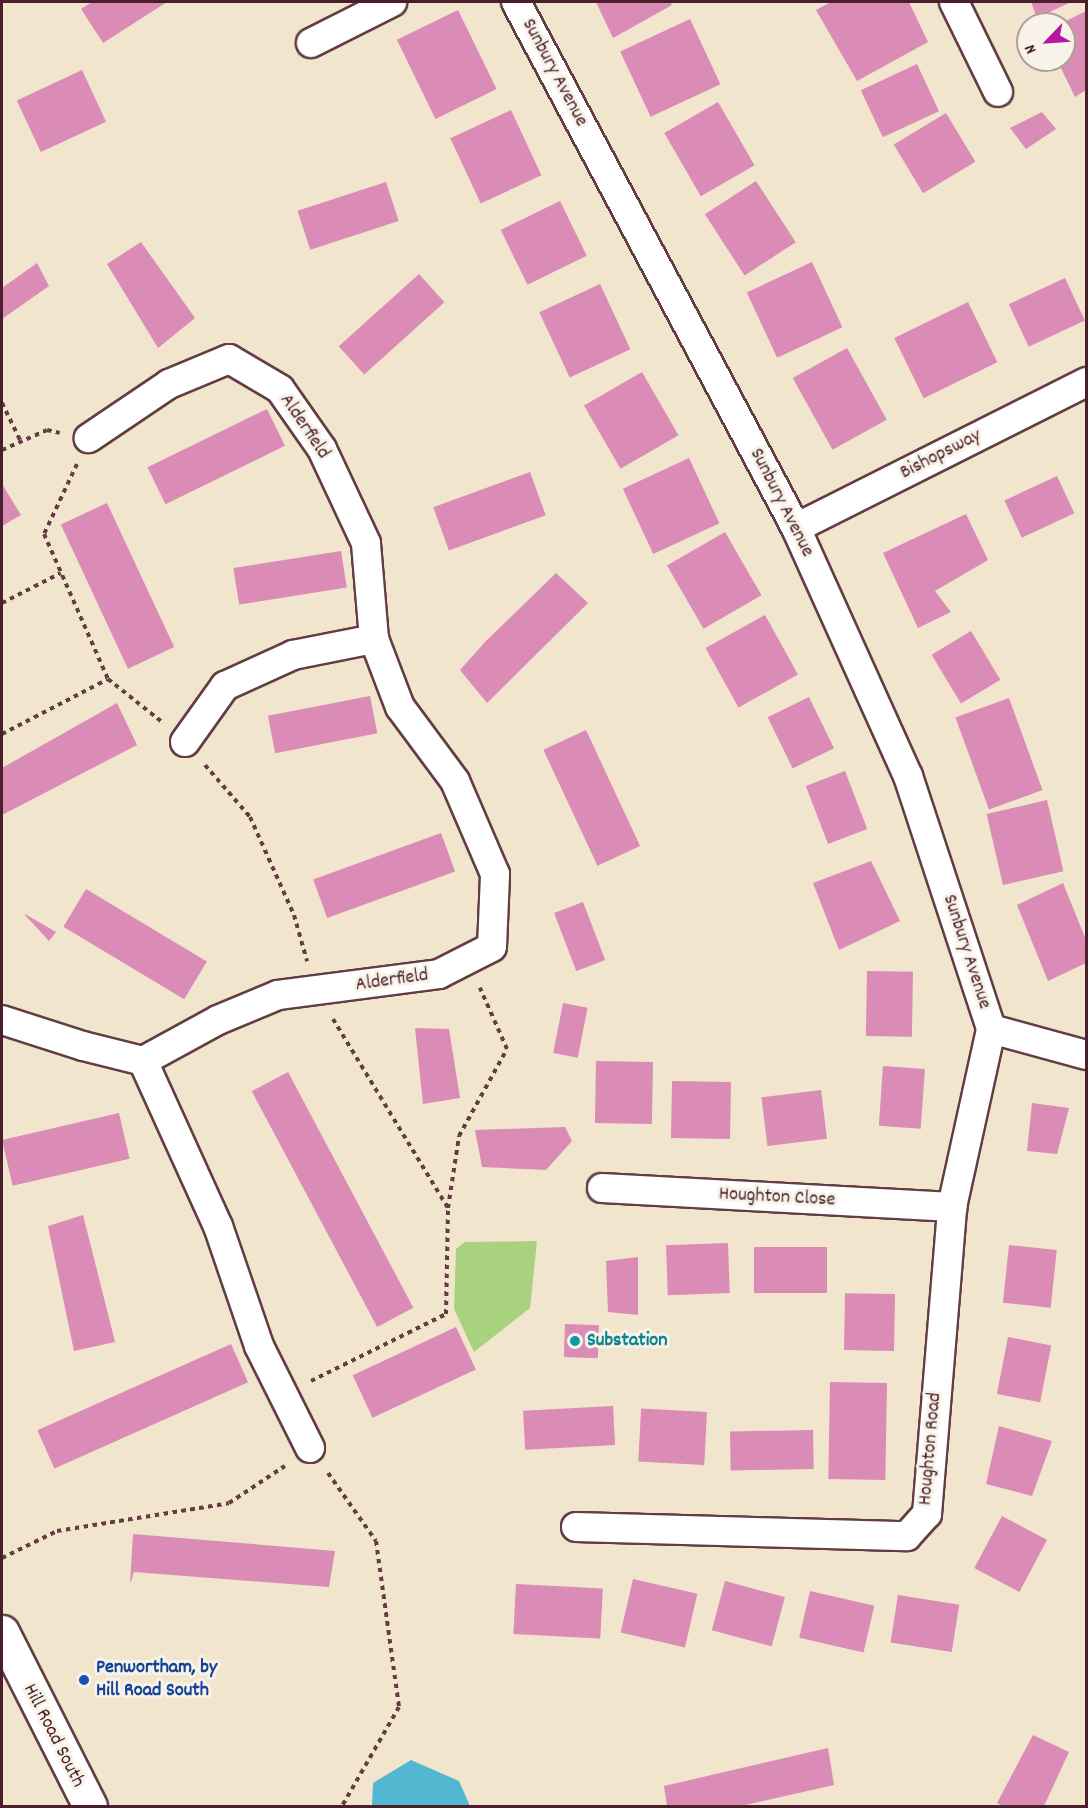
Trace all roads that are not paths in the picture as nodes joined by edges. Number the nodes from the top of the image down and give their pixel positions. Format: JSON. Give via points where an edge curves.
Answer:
{"nodes":[{"id":1,"x":392,"y":2,"type":"edge"},
{"id":2,"x":516,"y":2,"type":"edge"},
{"id":3,"x":954,"y":2,"type":"edge"},
{"id":4,"x":311,"y":43,"type":"dead end"},
{"id":5,"x":999,"y":92,"type":"dead end"},
{"id":6,"x":1086,"y":382,"type":"edge"},
{"id":7,"x":89,"y":438,"type":"road end"},
{"id":8,"x":796,"y":528,"type":"junction"},
{"id":9,"x":374,"y":639,"type":"junction"},
{"id":10,"x":186,"y":741,"type":"road end"},
{"id":11,"x":2,"y":1020,"type":"edge"},
{"id":12,"x":991,"y":1029,"type":"junction"},
{"id":13,"x":1086,"y":1055,"type":"edge"},
{"id":14,"x":143,"y":1061,"type":"junction"},
{"id":15,"x":602,"y":1188,"type":"dead end"},
{"id":16,"x":952,"y":1208,"type":"junction"},
{"id":17,"x":310,"y":1448,"type":"road end"},
{"id":18,"x":576,"y":1527,"type":"dead end"},
{"id":19,"x":2,"y":1632,"type":"edge"},
{"id":20,"x":90,"y":1806,"type":"edge"}],
"edges":[{"from":1,"to":4,"type":"street"},
{"from":2,"to":8,"type":"street","name":"Sunbury Avenue"},
{"from":3,"to":5,"type":"street"},
{"from":6,"to":8,"type":"street","name":"Bishopsway"},
{"from":7,"to":9,"type":"street","name":"Alderfield","via":[[169,384],[229,359],[280,389],[322,449],[366,543]]},
{"from":8,"to":12,"type":"street","name":"Sunbury Avenue","via":[[908,777]]},
{"from":9,"to":10,"type":"street","via":[[292,655],[225,686]]},
{"from":9,"to":14,"type":"street","name":"Alderfield","via":[[400,707],[454,781],[495,874],[492,947],[439,974],[278,995],[218,1020]]},
{"from":11,"to":14,"type":"street"},
{"from":12,"to":13,"type":"street"},
{"from":12,"to":16,"type":"street","name":"Houghton Road"},
{"from":14,"to":17,"type":"street","via":[[218,1226],[259,1346]]},
{"from":15,"to":16,"type":"street","name":"Houghton Close"},
{"from":16,"to":18,"type":"street","name":"Houghton Road","via":[[927,1514],[908,1536]]},
{"from":19,"to":20,"type":"street","name":"Hill Road South"}]}
